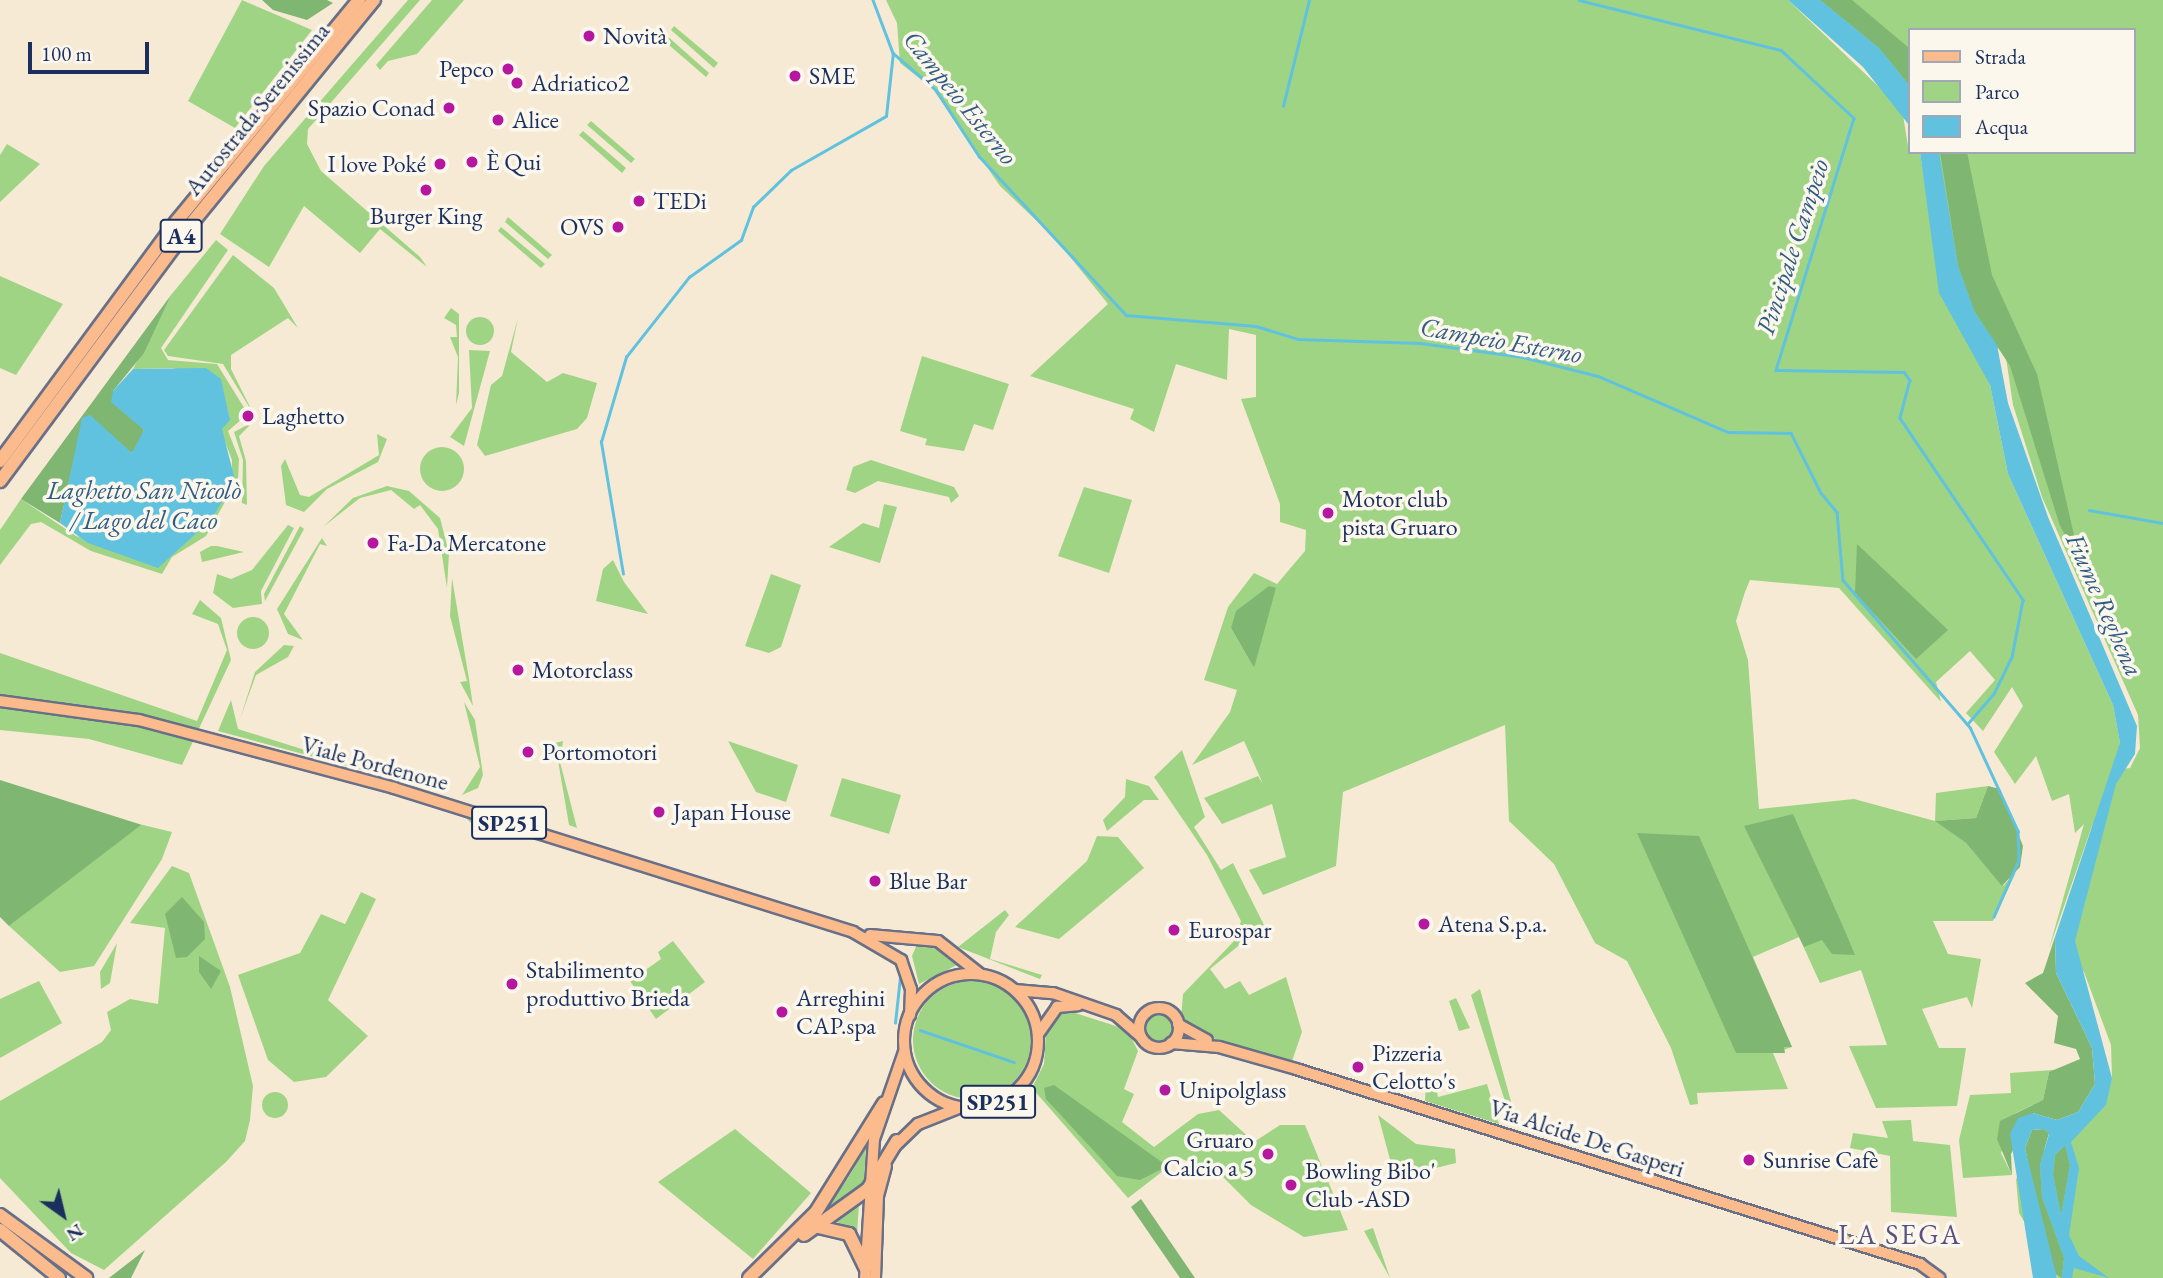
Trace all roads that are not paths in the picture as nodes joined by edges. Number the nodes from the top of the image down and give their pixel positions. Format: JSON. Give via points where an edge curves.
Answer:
{"nodes":[{"id":1,"x":359,"y":0,"type":"edge"},
{"id":2,"x":374,"y":0,"type":"edge"},
{"id":3,"x":0,"y":461,"type":"edge"},
{"id":4,"x":0,"y":481,"type":"edge"},
{"id":5,"x":0,"y":701,"type":"edge"},
{"id":6,"x":853,"y":932,"type":"junction"},
{"id":7,"x":980,"y":975,"type":"junction"},
{"id":8,"x":1015,"y":990,"type":"junction"},
{"id":9,"x":1084,"y":1005,"type":"junction"},
{"id":10,"x":1144,"y":1014,"type":"junction"},
{"id":11,"x":909,"y":1015,"type":"junction"},
{"id":12,"x":1116,"y":1015,"type":"junction"},
{"id":13,"x":1178,"y":1024,"type":"junction"},
{"id":14,"x":1038,"y":1036,"type":"junction"},
{"id":15,"x":1141,"y":1037,"type":"junction"},
{"id":16,"x":1171,"y":1043,"type":"junction"},
{"id":17,"x":1219,"y":1047,"type":"junction"},
{"id":18,"x":905,"y":1051,"type":"junction"},
{"id":19,"x":884,"y":1103,"type":"junction"},
{"id":20,"x":961,"y":1107,"type":"junction"},
{"id":21,"x":897,"y":1141,"type":"junction"},
{"id":22,"x":868,"y":1189,"type":"junction"},
{"id":23,"x":0,"y":1203,"type":"edge"},
{"id":24,"x":0,"y":1215,"type":"edge"},
{"id":25,"x":814,"y":1226,"type":"junction"},
{"id":26,"x":0,"y":1230,"type":"edge"},
{"id":27,"x":30,"y":1237,"type":"junction"},
{"id":28,"x":865,"y":1272,"type":"edge"},
{"id":29,"x":60,"y":1278,"type":"edge"},
{"id":30,"x":86,"y":1278,"type":"edge"},
{"id":31,"x":749,"y":1278,"type":"edge"},
{"id":32,"x":757,"y":1278,"type":"edge"},
{"id":33,"x":875,"y":1278,"type":"edge"},
{"id":34,"x":1939,"y":1278,"type":"edge"}],
"edges":[{"from":1,"to":3,"type":"highway","name":"Autostrada Serenissima","number":"A4","via":[[176,222]]},
{"from":2,"to":4,"type":"highway","name":"Autostrada Serenissima","number":"A4","via":[[187,229]]},
{"from":5,"to":6,"type":"main road","name":"Viale Pordenone","number":"SP251","via":[[193,734],[394,788]]},
{"from":6,"to":7,"type":"main road","name":"Viale Pordenone","number":"SP251","via":[[938,941]]},
{"from":6,"to":11,"type":"main road","name":"Viale Pordenone","number":"SP251","via":[[901,960],[911,989]]},
{"from":7,"to":8,"type":"main road","number":"SP251"},
{"from":7,"to":11,"type":"main road","via":[[944,980]]},
{"from":8,"to":9,"type":"main road","number":"SP251","via":[[1054,993]]},
{"from":8,"to":14,"type":"main road","via":[[1031,1011]]},
{"from":9,"to":12,"type":"main road","number":"SP251"},
{"from":9,"to":14,"type":"main road","number":"SP251","via":[[1057,1007]]},
{"from":10,"to":12,"type":"main road"},
{"from":10,"to":13,"type":"main road","via":[[1165,1009]]},
{"from":10,"to":15,"type":"main road"},
{"from":11,"to":18,"type":"main road","number":"SP251"},
{"from":12,"to":15,"type":"main road"},
{"from":13,"to":16,"type":"main road"},
{"from":13,"to":17,"type":"main road","name":"Via Alcide De Gasperi"},
{"from":14,"to":20,"type":"main road","number":"SP251","via":[[1023,1084],[995,1104]]},
{"from":15,"to":16,"type":"main road","via":[[1157,1048]]},
{"from":16,"to":17,"type":"main road","name":"Via Alcide De Gasperi"},
{"from":17,"to":34,"type":"main road","name":"Via Alcide De Gasperi","via":[[1920,1264]]},
{"from":18,"to":19,"type":"main road"},
{"from":18,"to":20,"type":"main road","number":"SP251","via":[[926,1091]]},
{"from":19,"to":22,"type":"main road"},
{"from":19,"to":31,"type":"highway","via":[[816,1212]]},
{"from":20,"to":21,"type":"main road","via":[[918,1124]]},
{"from":21,"to":22,"type":"highway"},
{"from":21,"to":33,"type":"main road","via":[[878,1196]]},
{"from":22,"to":25,"type":"highway"},
{"from":22,"to":28,"type":"main road"},
{"from":23,"to":27,"type":"highway"},
{"from":24,"to":27,"type":"highway"},
{"from":25,"to":28,"type":"highway","via":[[849,1234]]},
{"from":25,"to":32,"type":"highway"},
{"from":26,"to":29,"type":"highway"},
{"from":27,"to":30,"type":"highway"}]}
